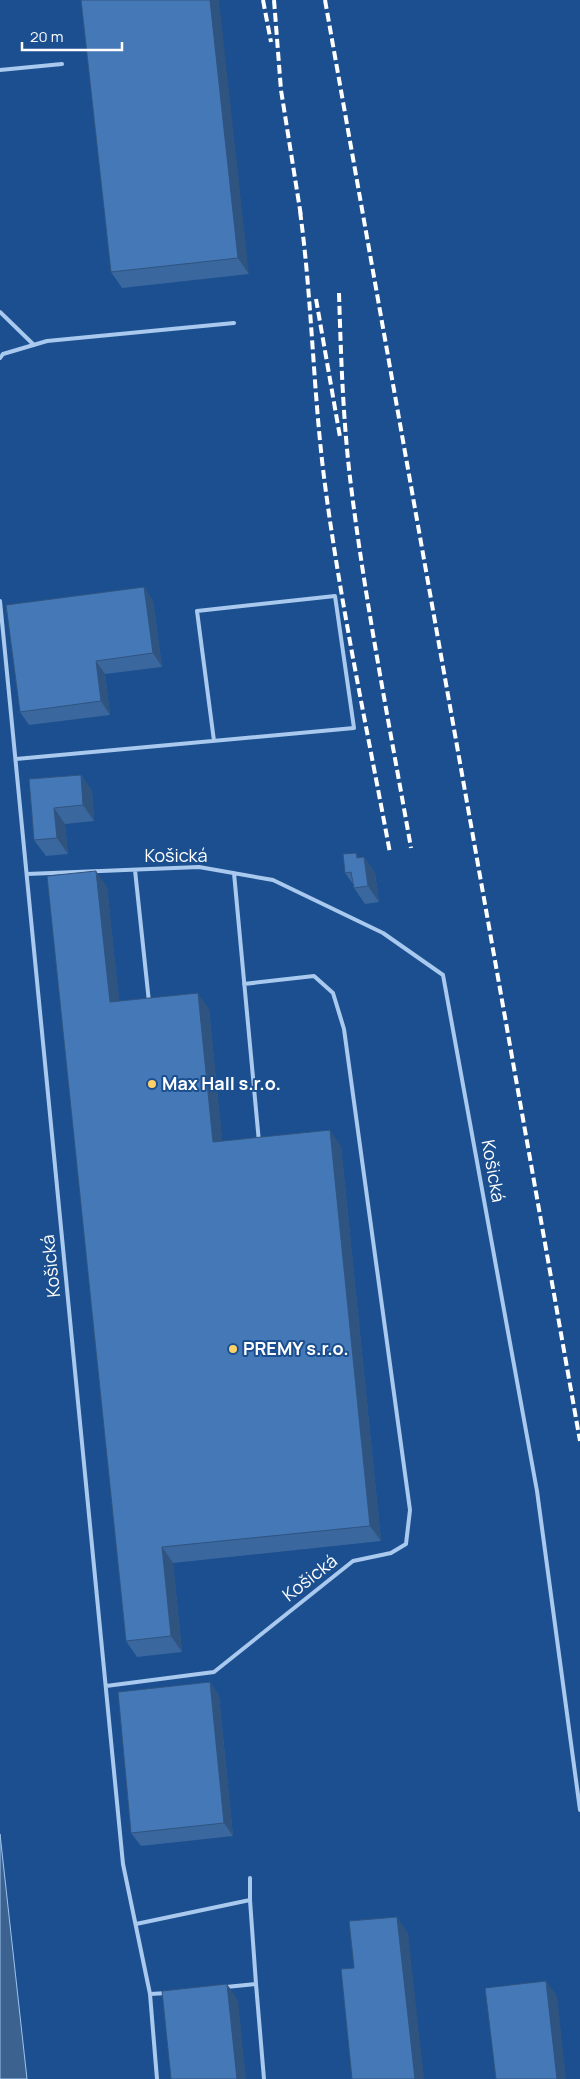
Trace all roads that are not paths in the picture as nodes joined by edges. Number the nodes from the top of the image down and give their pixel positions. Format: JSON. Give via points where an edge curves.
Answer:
{"nodes":[{"id":1,"x":62,"y":64,"type":"dead end"},
{"id":2,"x":0,"y":70,"type":"edge"},
{"id":3,"x":0,"y":312,"type":"edge"},
{"id":4,"x":234,"y":323,"type":"dead end"},
{"id":5,"x":34,"y":345,"type":"junction"},
{"id":6,"x":0,"y":358,"type":"edge"},
{"id":7,"x":0,"y":601,"type":"edge"},
{"id":8,"x":214,"y":741,"type":"junction"},
{"id":9,"x":16,"y":759,"type":"junction"},
{"id":10,"x":135,"y":870,"type":"junction"},
{"id":11,"x":234,"y":873,"type":"junction"},
{"id":12,"x":27,"y":874,"type":"junction"},
{"id":13,"x":244,"y":984,"type":"junction"},
{"id":14,"x":149,"y":1005,"type":"edge"},
{"id":15,"x":260,"y":1144,"type":"edge"},
{"id":16,"x":106,"y":1686,"type":"junction"},
{"id":17,"x":580,"y":1810,"type":"edge"},
{"id":18,"x":250,"y":1878,"type":"dead end"},
{"id":19,"x":250,"y":1900,"type":"junction"},
{"id":20,"x":136,"y":1924,"type":"junction"},
{"id":21,"x":256,"y":1984,"type":"junction"},
{"id":22,"x":217,"y":1988,"type":"edge"},
{"id":23,"x":169,"y":1992,"type":"edge"},
{"id":24,"x":150,"y":1994,"type":"junction"},
{"id":25,"x":157,"y":2079,"type":"edge"},
{"id":26,"x":264,"y":2079,"type":"edge"}],
"edges":[{"from":1,"to":2,"type":"lane"},
{"from":3,"to":5,"type":"lane"},
{"from":4,"to":5,"type":"lane","via":[[47,341]]},
{"from":5,"to":6,"type":"lane","via":[[3,354]]},
{"from":7,"to":9,"type":"lane","name":"Košická"},
{"from":8,"to":8,"type":"lane","via":[[354,728],[335,596],[198,611]]},
{"from":8,"to":9,"type":"lane"},
{"from":9,"to":12,"type":"lane","name":"Košická"},
{"from":10,"to":11,"type":"lane","name":"Košická","via":[[199,867]]},
{"from":10,"to":12,"type":"lane","name":"Košická"},
{"from":10,"to":14,"type":"lane"},
{"from":11,"to":13,"type":"lane"},
{"from":11,"to":17,"type":"lane","name":"Košická","via":[[273,880],[382,933],[443,975],[538,1491]]},
{"from":12,"to":16,"type":"lane","name":"Košická"},
{"from":13,"to":15,"type":"lane"},
{"from":13,"to":16,"type":"lane","name":"Košická","via":[[314,976],[333,993],[344,1029],[410,1510],[406,1544],[391,1552],[353,1562],[214,1672]]},
{"from":16,"to":20,"type":"lane","name":"Košická","via":[[123,1864]]},
{"from":18,"to":19,"type":"lane"},
{"from":19,"to":20,"type":"lane"},
{"from":19,"to":21,"type":"lane"},
{"from":20,"to":24,"type":"lane","name":"Košická"},
{"from":21,"to":22,"type":"lane"},
{"from":21,"to":26,"type":"lane"},
{"from":23,"to":24,"type":"lane"},
{"from":24,"to":25,"type":"lane","name":"Košická"}]}
